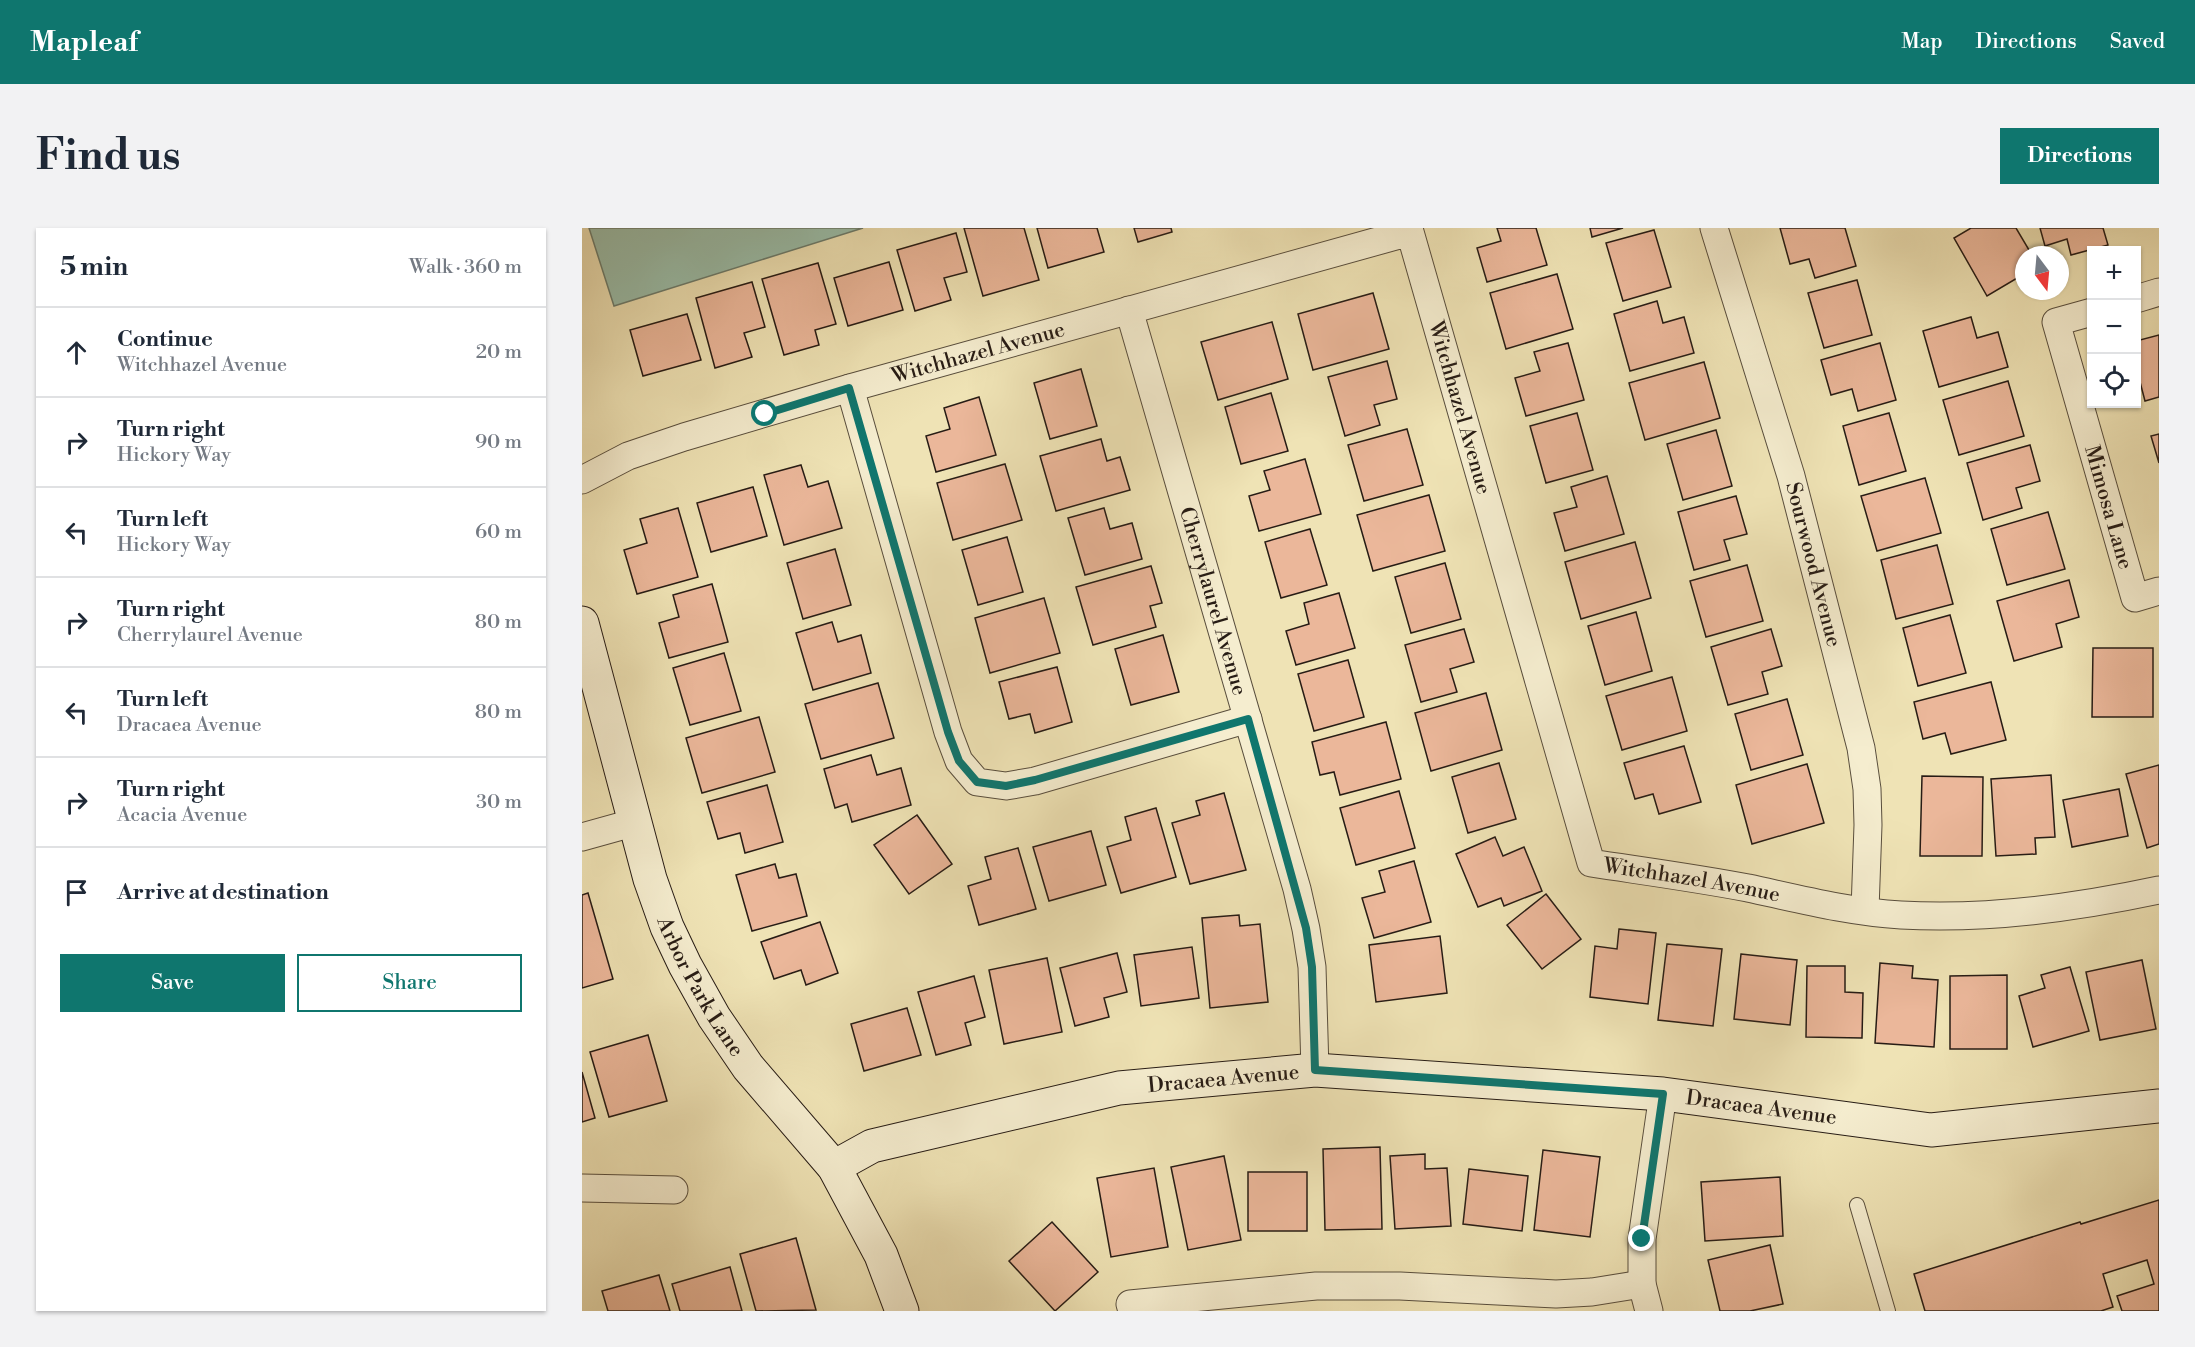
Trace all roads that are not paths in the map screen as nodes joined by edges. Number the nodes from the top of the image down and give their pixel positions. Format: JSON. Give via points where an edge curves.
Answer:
{"nodes":[{"id":1,"x":1714,"y":228,"type":"edge"},
{"id":2,"x":2159,"y":292,"type":"edge"},
{"id":3,"x":2141,"y":297,"type":"edge"},
{"id":4,"x":1130,"y":310,"type":"junction"},
{"id":5,"x":2087,"y":313,"type":"edge"},
{"id":6,"x":849,"y":388,"type":"junction"},
{"id":7,"x":582,"y":480,"type":"edge"},
{"id":8,"x":2159,"y":591,"type":"edge"},
{"id":9,"x":582,"y":623,"type":"edge"},
{"id":10,"x":1248,"y":719,"type":"junction"},
{"id":11,"x":636,"y":822,"type":"junction"},
{"id":12,"x":582,"y":837,"type":"edge"},
{"id":13,"x":2159,"y":890,"type":"edge"},
{"id":14,"x":1864,"y":910,"type":"junction"},
{"id":15,"x":1315,"y":1070,"type":"junction"},
{"id":16,"x":1663,"y":1094,"type":"junction"},
{"id":17,"x":2159,"y":1106,"type":"edge"},
{"id":18,"x":834,"y":1167,"type":"junction"},
{"id":19,"x":582,"y":1188,"type":"edge"},
{"id":20,"x":674,"y":1190,"type":"dead end"},
{"id":21,"x":1857,"y":1205,"type":"dead end"},
{"id":22,"x":1642,"y":1284,"type":"junction"},
{"id":23,"x":902,"y":1311,"type":"edge"},
{"id":24,"x":1132,"y":1311,"type":"edge"},
{"id":25,"x":1649,"y":1311,"type":"edge"},
{"id":26,"x":1888,"y":1311,"type":"edge"}],
"edges":[{"from":1,"to":14,"type":"street","name":"Sourwood Avenue","via":[[1791,476],[1861,748],[1868,825]]},
{"from":2,"to":3,"type":"street"},
{"from":4,"to":6,"type":"street","name":"Witchhazel Avenue"},
{"from":4,"to":10,"type":"street","name":"Cherrylaurel Avenue"},
{"from":4,"to":14,"type":"street","name":"Witchhazel Avenue","via":[[1410,232],[1591,863]]},
{"from":5,"to":8,"type":"street","name":"Mimosa Lane","via":[[2056,322],[2135,598]]},
{"from":6,"to":7,"type":"street","name":"Witchhazel Avenue","via":[[651,448]]},
{"from":6,"to":10,"type":"street","via":[[948,732],[959,761],[977,782],[1006,786],[1035,780]]},
{"from":9,"to":11,"type":"street","name":"Arbor Park Lane"},
{"from":10,"to":15,"type":"street","name":"Cherrylaurel Avenue","via":[[1306,928],[1312,967]]},
{"from":11,"to":12,"type":"street"},
{"from":11,"to":18,"type":"street","name":"Arbor Park Lane","via":[[667,927],[714,1017],[748,1067]]},
{"from":13,"to":14,"type":"street","name":"Witchhazel Avenue","via":[[2104,902],[1985,914],[1900,915]]},
{"from":15,"to":16,"type":"street","name":"Dracaea Avenue"},
{"from":15,"to":18,"type":"street","name":"Dracaea Avenue","via":[[1119,1088],[872,1146]]},
{"from":16,"to":17,"type":"street","name":"Dracaea Avenue","via":[[1931,1130]]},
{"from":16,"to":22,"type":"street","via":[[1642,1239]]},
{"from":18,"to":23,"type":"street","name":"Arbor Park Lane","via":[[881,1255]]},
{"from":19,"to":20,"type":"street"},
{"from":21,"to":26,"type":"lane"},
{"from":22,"to":24,"type":"street","via":[[1556,1294],[1316,1286],[1130,1305]]},
{"from":22,"to":25,"type":"street"}]}
